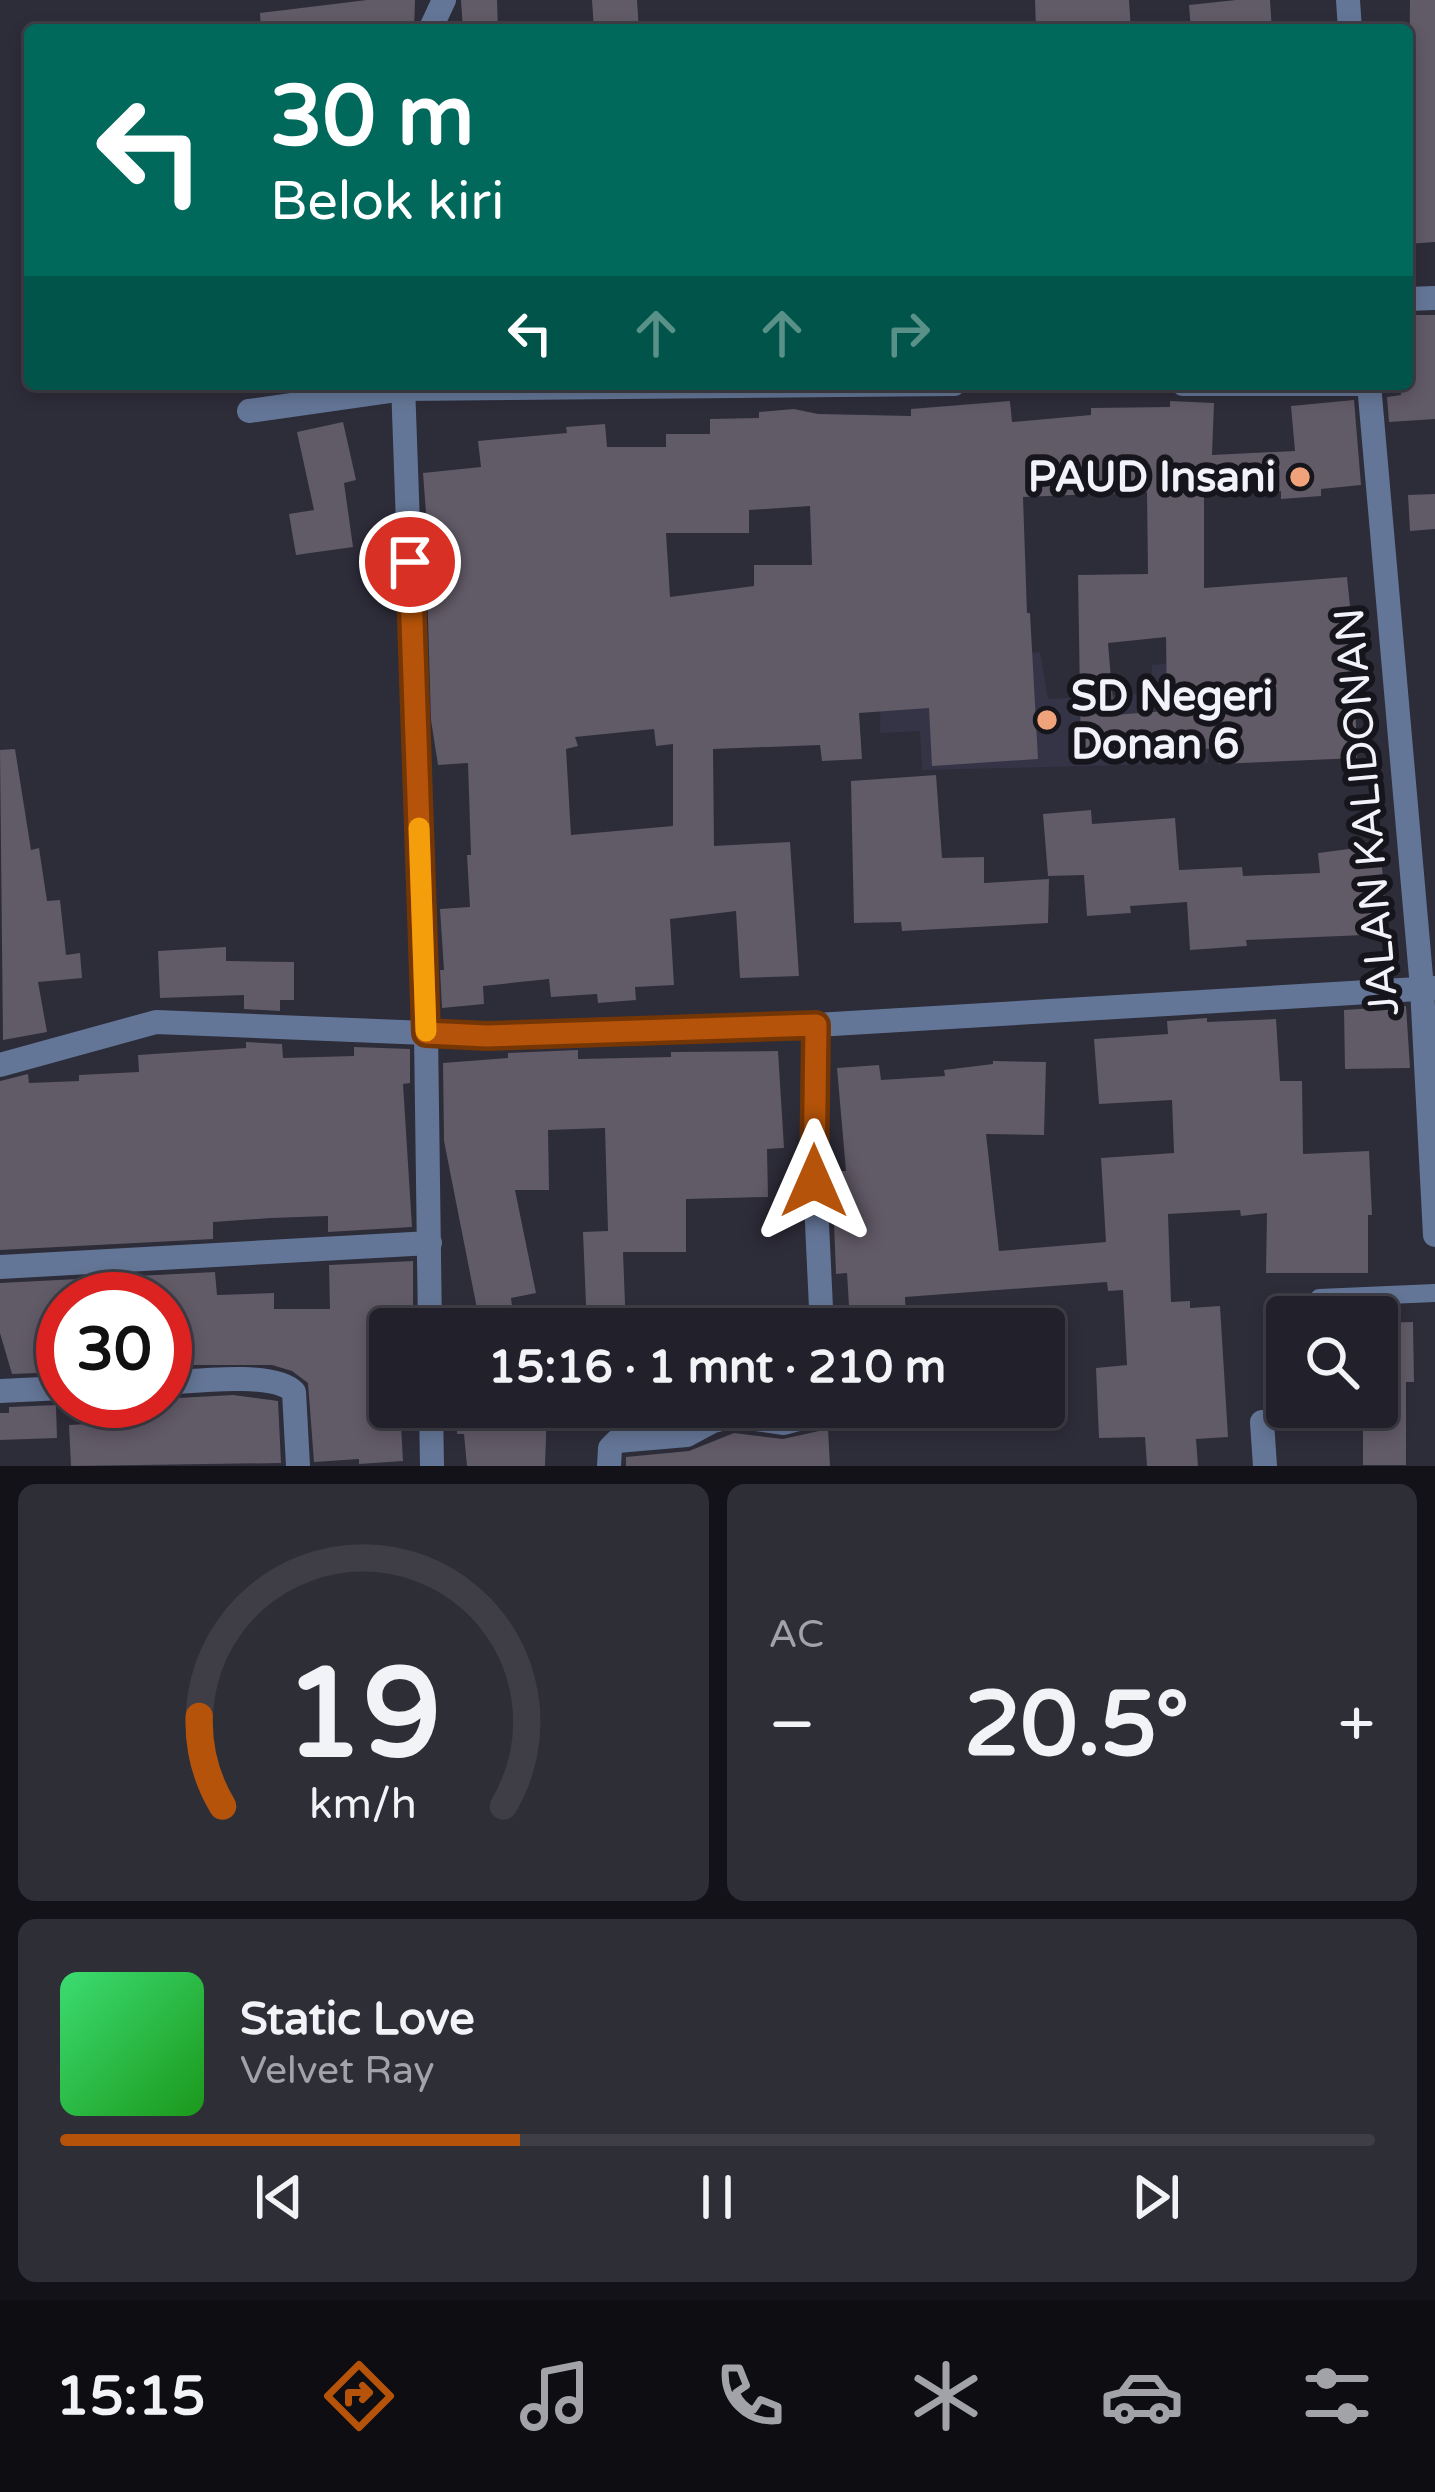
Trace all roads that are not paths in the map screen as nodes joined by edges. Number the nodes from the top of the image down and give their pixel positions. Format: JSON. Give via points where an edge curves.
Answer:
{"nodes":[{"id":1,"x":384,"y":390,"type":"edge"},
{"id":2,"x":403,"y":390,"type":"edge"},
{"id":3,"x":1369,"y":390,"type":"edge"},
{"id":4,"x":249,"y":411,"type":"dead end"},
{"id":5,"x":1428,"y":988,"type":"edge"},
{"id":6,"x":816,"y":1025,"type":"junction"},
{"id":7,"x":426,"y":1033,"type":"junction"},
{"id":8,"x":0,"y":1065,"type":"edge"},
{"id":9,"x":1435,"y":1235,"type":"edge"},
{"id":10,"x":430,"y":1243,"type":"junction"},
{"id":11,"x":0,"y":1267,"type":"edge"},
{"id":12,"x":1435,"y":1293,"type":"edge"},
{"id":13,"x":1365,"y":1296,"type":"edge"},
{"id":14,"x":430,"y":1308,"type":"edge"},
{"id":15,"x":821,"y":1308,"type":"edge"},
{"id":16,"x":192,"y":1382,"type":"edge"},
{"id":17,"x":36,"y":1389,"type":"edge"},
{"id":18,"x":0,"y":1391,"type":"edge"},
{"id":19,"x":1262,"y":1422,"type":"dead end"},
{"id":20,"x":431,"y":1428,"type":"edge"},
{"id":21,"x":700,"y":1428,"type":"edge"},
{"id":22,"x":298,"y":1466,"type":"edge"},
{"id":23,"x":432,"y":1466,"type":"edge"},
{"id":24,"x":609,"y":1466,"type":"edge"},
{"id":25,"x":1265,"y":1466,"type":"edge"}],
"edges":[{"from":1,"to":4,"type":"street"},
{"from":2,"to":7,"type":"street"},
{"from":3,"to":5,"type":"street","name":"JALAN KALIDONAN"},
{"from":5,"to":6,"type":"street"},
{"from":5,"to":9,"type":"street","name":"JALAN KALIDONAN"},
{"from":6,"to":7,"type":"street"},
{"from":6,"to":15,"type":"street"},
{"from":7,"to":8,"type":"street","via":[[156,1022]]},
{"from":7,"to":10,"type":"street"},
{"from":10,"to":11,"type":"street"},
{"from":10,"to":14,"type":"street"},
{"from":12,"to":13,"type":"lane"},
{"from":16,"to":22,"type":"street","via":[[287,1385]]},
{"from":17,"to":18,"type":"street"},
{"from":19,"to":25,"type":"street"},
{"from":20,"to":23,"type":"street"},
{"from":21,"to":24,"type":"street","via":[[617,1441]]}]}
